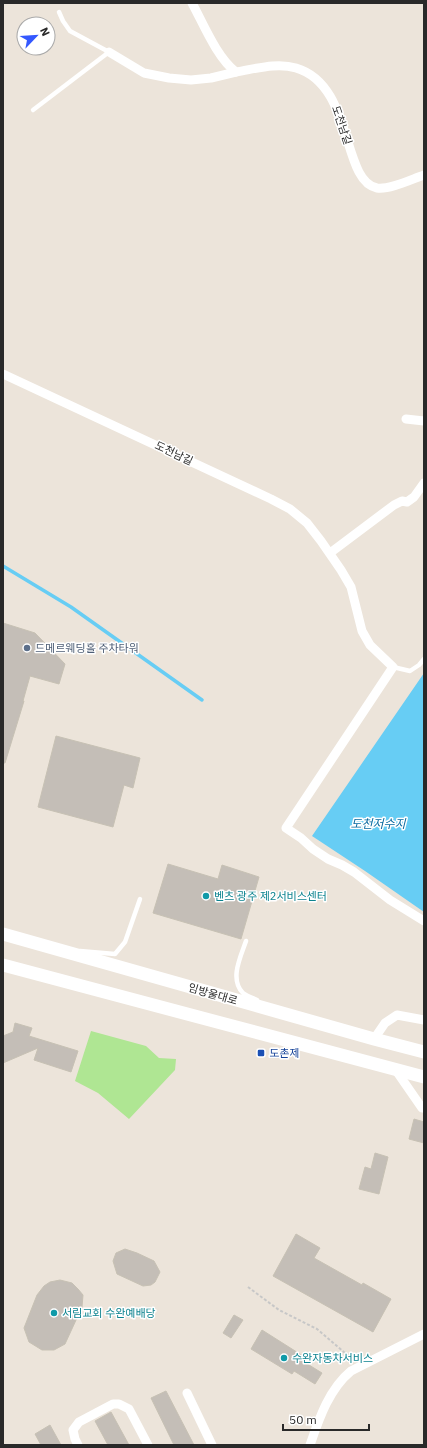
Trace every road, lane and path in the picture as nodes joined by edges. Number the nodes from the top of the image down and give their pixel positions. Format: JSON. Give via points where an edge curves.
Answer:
{"nodes":[{"id":1,"x":192,"y":3,"type":"edge"},
{"id":2,"x":59,"y":12,"type":"dead end"},
{"id":3,"x":109,"y":52,"type":"junction"},
{"id":4,"x":236,"y":72,"type":"junction"},
{"id":5,"x":33,"y":110,"type":"dead end"},
{"id":6,"x":424,"y":175,"type":"edge"},
{"id":7,"x":3,"y":374,"type":"edge"},
{"id":8,"x":406,"y":420,"type":"dead end"},
{"id":9,"x":424,"y":421,"type":"edge"},
{"id":10,"x":424,"y":482,"type":"edge"},
{"id":11,"x":330,"y":553,"type":"junction"},
{"id":12,"x":424,"y":659,"type":"edge"},
{"id":13,"x":393,"y":667,"type":"junction"},
{"id":14,"x":140,"y":899,"type":"dead end"},
{"id":15,"x":424,"y":921,"type":"edge"},
{"id":16,"x":3,"y":934,"type":"edge"},
{"id":17,"x":246,"y":941,"type":"dead end"},
{"id":18,"x":63,"y":951,"type":"junction"},
{"id":19,"x":3,"y":965,"type":"edge"},
{"id":20,"x":282,"y":1013,"type":"junction"},
{"id":21,"x":424,"y":1020,"type":"edge"},
{"id":22,"x":374,"y":1039,"type":"junction"},
{"id":23,"x":424,"y":1052,"type":"edge"},
{"id":24,"x":395,"y":1069,"type":"junction"},
{"id":25,"x":424,"y":1077,"type":"edge"},
{"id":26,"x":424,"y":1108,"type":"edge"},
{"id":27,"x":248,"y":1287,"type":"dead end"},
{"id":28,"x":424,"y":1334,"type":"edge"},
{"id":29,"x":360,"y":1366,"type":"junction"},
{"id":30,"x":187,"y":1393,"type":"dead end"},
{"id":31,"x":78,"y":1445,"type":"edge"},
{"id":32,"x":148,"y":1445,"type":"edge"},
{"id":33,"x":212,"y":1445,"type":"edge"},
{"id":34,"x":310,"y":1445,"type":"edge"}],
"edges":[{"from":1,"to":4,"type":"street","via":[[220,54]]},
{"from":2,"to":3,"type":"lane","via":[[70,31]]},
{"from":3,"to":4,"type":"street","via":[[144,73],[169,78],[191,80]]},
{"from":3,"to":5,"type":"lane"},
{"from":4,"to":6,"type":"street","name":"도천남길","via":[[282,65],[296,68],[319,80],[333,100],[341,118],[353,159],[370,185],[378,188],[391,187]]},
{"from":7,"to":11,"type":"street","name":"도천남길","via":[[284,506],[307,523]]},
{"from":8,"to":9,"type":"street"},
{"from":10,"to":11,"type":"street","via":[[414,497],[407,502],[402,501],[394,505]]},
{"from":11,"to":13,"type":"street","name":"도천남길","via":[[351,587],[362,631],[370,645]]},
{"from":12,"to":13,"type":"lane","via":[[410,671]]},
{"from":13,"to":15,"type":"street","via":[[286,828],[313,849],[354,872],[390,900]]},
{"from":14,"to":18,"type":"lane","via":[[125,942],[115,954],[87,950]]},
{"from":16,"to":18,"type":"main road","name":"임방울대로"},
{"from":17,"to":20,"type":"lane","via":[[236,972],[237,984],[243,993]]},
{"from":18,"to":20,"type":"main road","name":"임방울대로"},
{"from":19,"to":24,"type":"main road"},
{"from":20,"to":22,"type":"main road","name":"임방울대로"},
{"from":21,"to":22,"type":"street","via":[[397,1015],[385,1022]]},
{"from":22,"to":23,"type":"main road","name":"임방울대로"},
{"from":24,"to":25,"type":"main road"},
{"from":24,"to":26,"type":"street"},
{"from":27,"to":29,"type":"path","via":[[279,1310],[316,1329]]},
{"from":28,"to":29,"type":"street"},
{"from":29,"to":34,"type":"street","via":[[342,1379],[332,1394]]},
{"from":30,"to":33,"type":"street"},
{"from":31,"to":32,"type":"street","via":[[73,1430],[79,1422],[113,1404],[119,1404],[129,1410]]}]}
